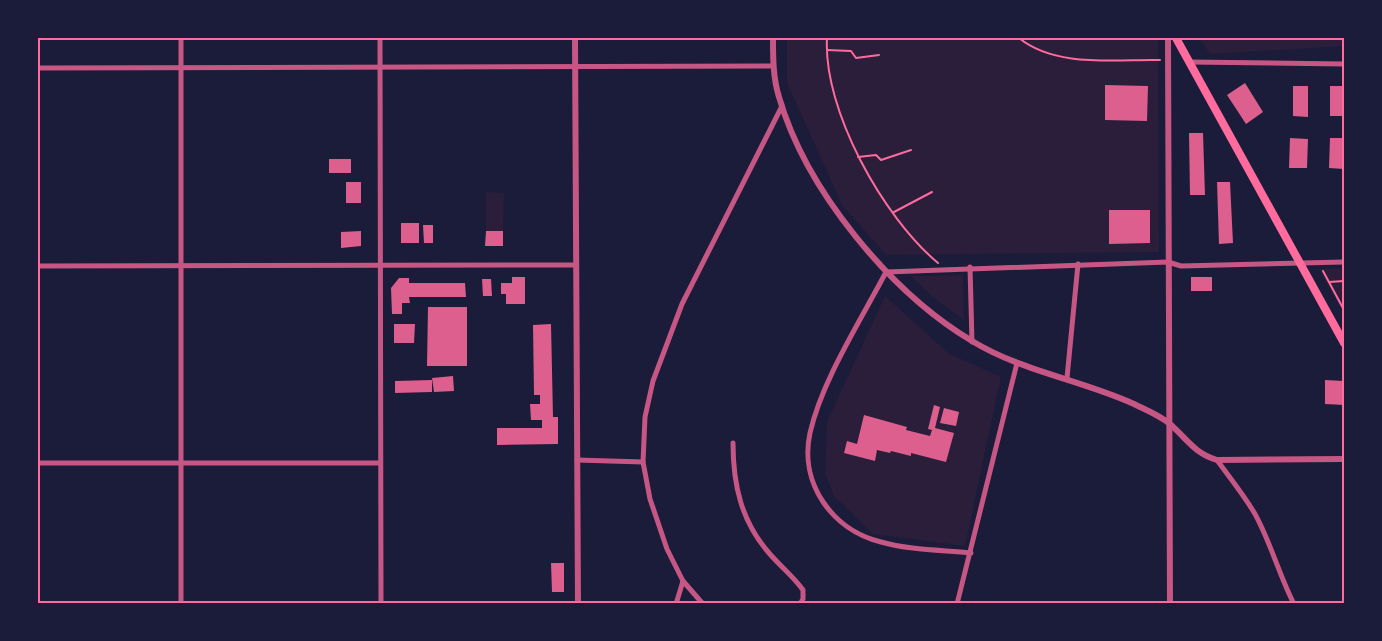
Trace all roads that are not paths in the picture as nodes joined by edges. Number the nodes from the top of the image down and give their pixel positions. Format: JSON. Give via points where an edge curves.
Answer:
{"nodes":[{"id":1,"x":181,"y":38,"type":"edge"},
{"id":2,"x":380,"y":38,"type":"edge"},
{"id":3,"x":575,"y":38,"type":"edge"},
{"id":4,"x":773,"y":38,"type":"edge"},
{"id":5,"x":1168,"y":38,"type":"edge"},
{"id":6,"x":1176,"y":38,"type":"edge"},
{"id":7,"x":1189,"y":62,"type":"junction"},
{"id":8,"x":1344,"y":64,"type":"edge"},
{"id":9,"x":773,"y":66,"type":"junction"},
{"id":10,"x":575,"y":67,"type":"junction"},
{"id":11,"x":38,"y":68,"type":"edge"},
{"id":12,"x":181,"y":68,"type":"junction"},
{"id":13,"x":380,"y":68,"type":"junction"},
{"id":14,"x":782,"y":106,"type":"junction"},
{"id":15,"x":1168,"y":262,"type":"junction"},
{"id":16,"x":1344,"y":262,"type":"edge"},
{"id":17,"x":1300,"y":263,"type":"junction"},
{"id":18,"x":1078,"y":264,"type":"junction"},
{"id":19,"x":379,"y":265,"type":"junction"},
{"id":20,"x":574,"y":265,"type":"junction"},
{"id":21,"x":38,"y":266,"type":"edge"},
{"id":22,"x":182,"y":266,"type":"junction"},
{"id":23,"x":970,"y":267,"type":"junction"},
{"id":24,"x":886,"y":272,"type":"junction"},
{"id":25,"x":972,"y":342,"type":"junction"},
{"id":26,"x":1344,"y":343,"type":"edge"},
{"id":27,"x":1017,"y":363,"type":"junction"},
{"id":28,"x":1067,"y":378,"type":"junction"},
{"id":29,"x":1169,"y":424,"type":"junction"},
{"id":30,"x":733,"y":442,"type":"dead end"},
{"id":31,"x":1344,"y":459,"type":"edge"},
{"id":32,"x":577,"y":460,"type":"junction"},
{"id":33,"x":1217,"y":460,"type":"junction"},
{"id":34,"x":182,"y":462,"type":"junction"},
{"id":35,"x":643,"y":462,"type":"junction"},
{"id":36,"x":38,"y":463,"type":"edge"},
{"id":37,"x":380,"y":463,"type":"junction"},
{"id":38,"x":971,"y":553,"type":"junction"},
{"id":39,"x":683,"y":581,"type":"junction"},
{"id":40,"x":182,"y":604,"type":"edge"},
{"id":41,"x":381,"y":604,"type":"edge"},
{"id":42,"x":578,"y":604,"type":"edge"},
{"id":43,"x":676,"y":604,"type":"edge"},
{"id":44,"x":703,"y":604,"type":"edge"},
{"id":45,"x":800,"y":604,"type":"edge"},
{"id":46,"x":957,"y":604,"type":"edge"},
{"id":47,"x":1170,"y":604,"type":"edge"},
{"id":48,"x":1294,"y":604,"type":"edge"}],
"edges":[{"from":1,"to":12,"type":"street"},
{"from":2,"to":13,"type":"street"},
{"from":3,"to":10,"type":"street"},
{"from":4,"to":9,"type":"street"},
{"from":5,"to":15,"type":"street"},
{"from":6,"to":7,"type":"main road"},
{"from":7,"to":8,"type":"street"},
{"from":7,"to":17,"type":"main road"},
{"from":9,"to":10,"type":"street"},
{"from":9,"to":14,"type":"street"},
{"from":10,"to":13,"type":"street"},
{"from":10,"to":20,"type":"street"},
{"from":11,"to":12,"type":"street"},
{"from":12,"to":13,"type":"street"},
{"from":12,"to":22,"type":"street"},
{"from":13,"to":19,"type":"street"},
{"from":14,"to":24,"type":"street","via":[[798,146],[819,182],[856,237]]},
{"from":14,"to":35,"type":"street","via":[[666,341],[645,417]]},
{"from":15,"to":17,"type":"street","via":[[1181,266]]},
{"from":15,"to":18,"type":"street"},
{"from":15,"to":29,"type":"street"},
{"from":16,"to":17,"type":"street"},
{"from":17,"to":26,"type":"main road"},
{"from":18,"to":23,"type":"street"},
{"from":18,"to":28,"type":"street"},
{"from":19,"to":20,"type":"street"},
{"from":19,"to":22,"type":"street"},
{"from":19,"to":37,"type":"street"},
{"from":20,"to":32,"type":"street"},
{"from":21,"to":22,"type":"street"},
{"from":22,"to":34,"type":"street"},
{"from":23,"to":24,"type":"street"},
{"from":23,"to":25,"type":"street"},
{"from":24,"to":25,"type":"street","via":[[922,305]]},
{"from":24,"to":38,"type":"street","via":[[839,362],[810,434],[809,461],[815,487],[825,508],[860,535],[881,542]]},
{"from":25,"to":27,"type":"street"},
{"from":27,"to":28,"type":"street"},
{"from":27,"to":38,"type":"street"},
{"from":28,"to":29,"type":"street","via":[[1107,392]]},
{"from":29,"to":33,"type":"street","via":[[1195,450]]},
{"from":29,"to":47,"type":"street"},
{"from":30,"to":45,"type":"street","via":[[733,473],[741,508],[763,545],[803,590]]},
{"from":31,"to":33,"type":"street"},
{"from":32,"to":35,"type":"street"},
{"from":32,"to":42,"type":"street"},
{"from":33,"to":48,"type":"street","via":[[1255,514]]},
{"from":34,"to":36,"type":"street"},
{"from":34,"to":37,"type":"street"},
{"from":34,"to":40,"type":"street"},
{"from":35,"to":39,"type":"street","via":[[650,499]]},
{"from":37,"to":41,"type":"street"},
{"from":38,"to":46,"type":"street"},
{"from":39,"to":43,"type":"street"},
{"from":39,"to":44,"type":"street"}]}
